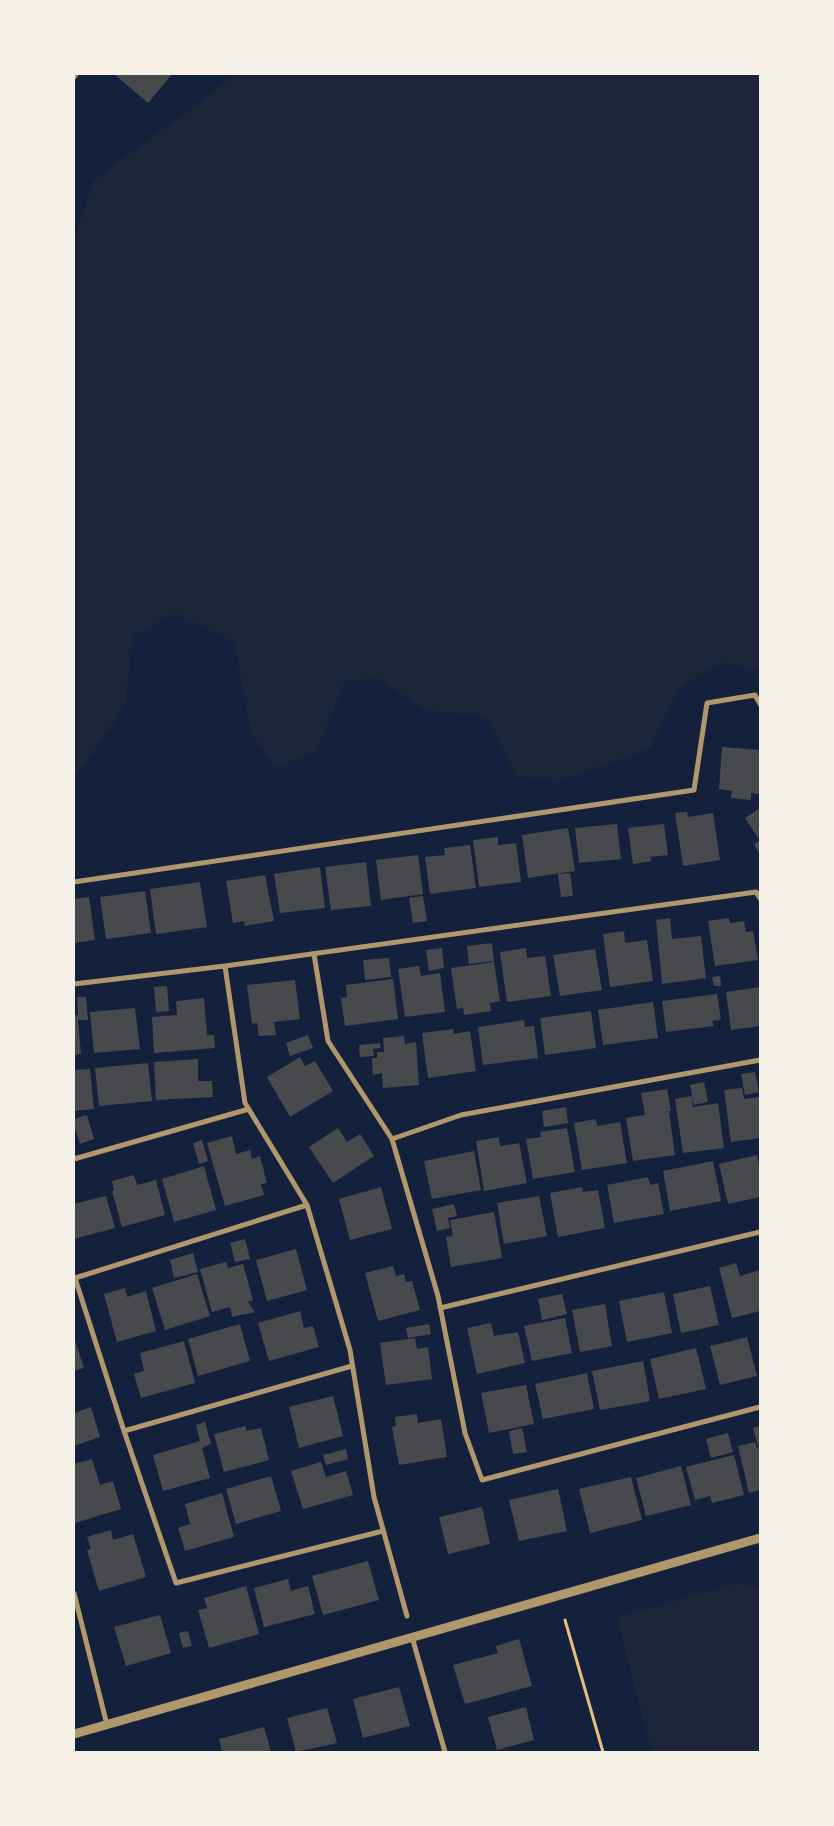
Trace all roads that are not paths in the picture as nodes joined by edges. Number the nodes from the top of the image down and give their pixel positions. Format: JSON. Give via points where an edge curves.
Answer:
{"nodes":[{"id":1,"x":76,"y":74,"type":"edge"},
{"id":2,"x":74,"y":77,"type":"edge"},
{"id":3,"x":760,"y":704,"type":"edge"},
{"id":4,"x":74,"y":882,"type":"edge"},
{"id":5,"x":760,"y":898,"type":"edge"},
{"id":6,"x":314,"y":954,"type":"junction"},
{"id":7,"x":225,"y":966,"type":"junction"},
{"id":8,"x":74,"y":984,"type":"edge"},
{"id":9,"x":760,"y":1060,"type":"edge"},
{"id":10,"x":250,"y":1109,"type":"junction"},
{"id":11,"x":392,"y":1139,"type":"junction"},
{"id":12,"x":74,"y":1159,"type":"edge"},
{"id":13,"x":307,"y":1205,"type":"junction"},
{"id":14,"x":760,"y":1232,"type":"edge"},
{"id":15,"x":440,"y":1308,"type":"junction"},
{"id":16,"x":352,"y":1366,"type":"junction"},
{"id":17,"x":760,"y":1407,"type":"edge"},
{"id":18,"x":124,"y":1430,"type":"junction"},
{"id":19,"x":383,"y":1531,"type":"junction"},
{"id":20,"x":760,"y":1538,"type":"edge"},
{"id":21,"x":74,"y":1593,"type":"edge"},
{"id":22,"x":75,"y":1602,"type":"edge"},
{"id":23,"x":407,"y":1616,"type":"dead end"},
{"id":24,"x":412,"y":1637,"type":"junction"},
{"id":25,"x":107,"y":1724,"type":"junction"},
{"id":26,"x":74,"y":1734,"type":"edge"},
{"id":27,"x":445,"y":1752,"type":"edge"}],
"edges":[{"from":1,"to":2,"type":"street"},
{"from":3,"to":4,"type":"street","via":[[755,696],[708,704],[694,790]]},
{"from":5,"to":6,"type":"street","via":[[756,892]]},
{"from":6,"to":7,"type":"street"},
{"from":6,"to":11,"type":"street","via":[[328,1041]]},
{"from":7,"to":8,"type":"street"},
{"from":7,"to":10,"type":"street","via":[[245,1103]]},
{"from":9,"to":11,"type":"street","via":[[461,1115]]},
{"from":10,"to":12,"type":"street"},
{"from":10,"to":13,"type":"street"},
{"from":11,"to":15,"type":"street"},
{"from":13,"to":16,"type":"street"},
{"from":13,"to":18,"type":"street","via":[[76,1278]]},
{"from":14,"to":15,"type":"street"},
{"from":15,"to":17,"type":"street","via":[[465,1433],[482,1480]]},
{"from":16,"to":18,"type":"street"},
{"from":16,"to":19,"type":"street","via":[[374,1497]]},
{"from":18,"to":19,"type":"street","via":[[176,1583]]},
{"from":19,"to":23,"type":"street"},
{"from":20,"to":24,"type":"street"},
{"from":21,"to":22,"type":"street"},
{"from":22,"to":25,"type":"street"},
{"from":24,"to":25,"type":"street"},
{"from":24,"to":27,"type":"street"},
{"from":25,"to":26,"type":"street"}]}
